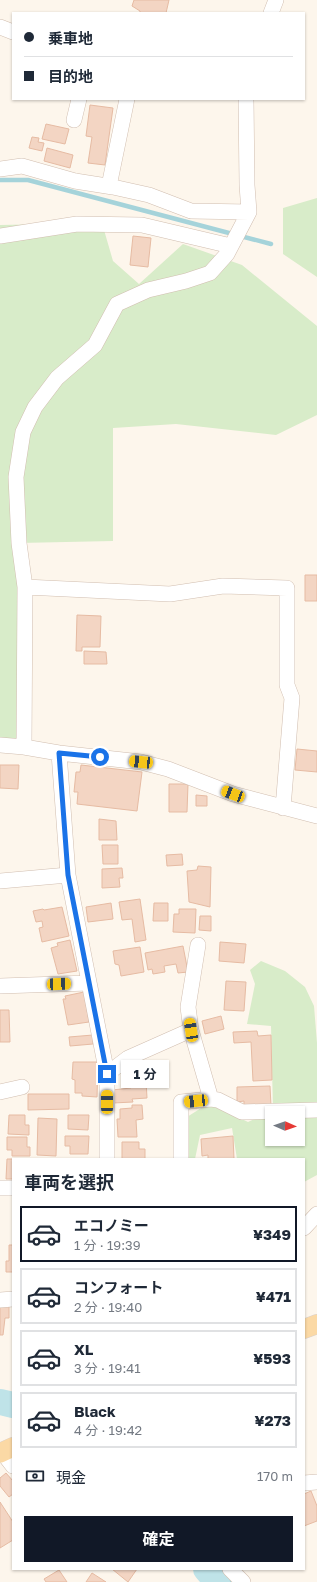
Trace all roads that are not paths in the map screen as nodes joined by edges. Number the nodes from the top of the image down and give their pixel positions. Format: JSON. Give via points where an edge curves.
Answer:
{"nodes":[{"id":1,"x":276,"y":0,"type":"edge"},
{"id":2,"x":272,"y":12,"type":"edge"},
{"id":3,"x":0,"y":27,"type":"edge"},
{"id":4,"x":12,"y":32,"type":"edge"},
{"id":5,"x":79,"y":100,"type":"edge"},
{"id":6,"x":127,"y":100,"type":"edge"},
{"id":7,"x":246,"y":100,"type":"edge"},
{"id":8,"x":74,"y":120,"type":"dead end"},
{"id":9,"x":0,"y":169,"type":"edge"},
{"id":10,"x":109,"y":186,"type":"junction"},
{"id":11,"x":250,"y":212,"type":"junction"},
{"id":12,"x":0,"y":236,"type":"edge"},
{"id":13,"x":231,"y":246,"type":"junction"},
{"id":14,"x":25,"y":587,"type":"junction"},
{"id":15,"x":0,"y":745,"type":"edge"},
{"id":16,"x":24,"y":747,"type":"junction"},
{"id":17,"x":59,"y":753,"type":"junction"},
{"id":18,"x":283,"y":808,"type":"junction"},
{"id":19,"x":317,"y":816,"type":"edge"},
{"id":20,"x":68,"y":875,"type":"junction"},
{"id":21,"x":0,"y":881,"type":"edge"},
{"id":22,"x":198,"y":945,"type":"dead end"},
{"id":23,"x":89,"y":982,"type":"junction"},
{"id":24,"x":0,"y":986,"type":"edge"},
{"id":25,"x":191,"y":1030,"type":"junction"},
{"id":26,"x":107,"y":1074,"type":"junction"},
{"id":27,"x":22,"y":1087,"type":"dead end"},
{"id":28,"x":0,"y":1092,"type":"edge"},
{"id":29,"x":211,"y":1099,"type":"junction"},
{"id":30,"x":317,"y":1110,"type":"edge"},
{"id":31,"x":107,"y":1158,"type":"edge"},
{"id":32,"x":181,"y":1158,"type":"edge"},
{"id":33,"x":0,"y":1188,"type":"edge"},
{"id":34,"x":12,"y":1188,"type":"edge"},
{"id":35,"x":317,"y":1214,"type":"edge"},
{"id":36,"x":305,"y":1227,"type":"edge"},
{"id":37,"x":12,"y":1299,"type":"edge"},
{"id":38,"x":0,"y":1300,"type":"edge"},
{"id":39,"x":317,"y":1324,"type":"edge"},
{"id":40,"x":305,"y":1329,"type":"edge"},
{"id":41,"x":317,"y":1482,"type":"edge"},
{"id":42,"x":305,"y":1483,"type":"edge"},
{"id":43,"x":231,"y":1570,"type":"edge"},
{"id":44,"x":243,"y":1582,"type":"edge"}],
"edges":[{"from":1,"to":2,"type":"street"},
{"from":3,"to":4,"type":"street"},
{"from":5,"to":8,"type":"street"},
{"from":6,"to":10,"type":"street"},
{"from":7,"to":11,"type":"street","via":[[247,185]]},
{"from":9,"to":10,"type":"street","via":[[22,166],[75,182]]},
{"from":10,"to":11,"type":"street","via":[[149,195],[191,211]]},
{"from":11,"to":13,"type":"street"},
{"from":12,"to":13,"type":"street","via":[[77,224],[142,225]]},
{"from":13,"to":14,"type":"street","via":[[210,273],[148,290],[117,304],[95,345],[57,378],[35,407],[23,432],[16,477],[19,543]]},
{"from":14,"to":16,"type":"street"},
{"from":14,"to":18,"type":"street","via":[[170,594],[223,586],[287,588],[287,685],[292,698]]},
{"from":15,"to":16,"type":"street"},
{"from":16,"to":17,"type":"street"},
{"from":17,"to":18,"type":"street","via":[[141,762],[168,769],[233,794]]},
{"from":17,"to":20,"type":"street"},
{"from":18,"to":19,"type":"street"},
{"from":20,"to":21,"type":"street"},
{"from":20,"to":23,"type":"street"},
{"from":22,"to":25,"type":"street","via":[[188,1007]]},
{"from":23,"to":24,"type":"street"},
{"from":23,"to":26,"type":"street"},
{"from":25,"to":26,"type":"street","via":[[128,1058]]},
{"from":25,"to":29,"type":"street"},
{"from":26,"to":31,"type":"street"},
{"from":27,"to":28,"type":"street"},
{"from":29,"to":30,"type":"street","via":[[242,1112]]},
{"from":29,"to":32,"type":"street","via":[[181,1102]]},
{"from":33,"to":34,"type":"street"},
{"from":35,"to":36,"type":"street"},
{"from":37,"to":38,"type":"street"},
{"from":39,"to":40,"type":"main road"},
{"from":41,"to":42,"type":"street"},
{"from":43,"to":44,"type":"street"}]}
